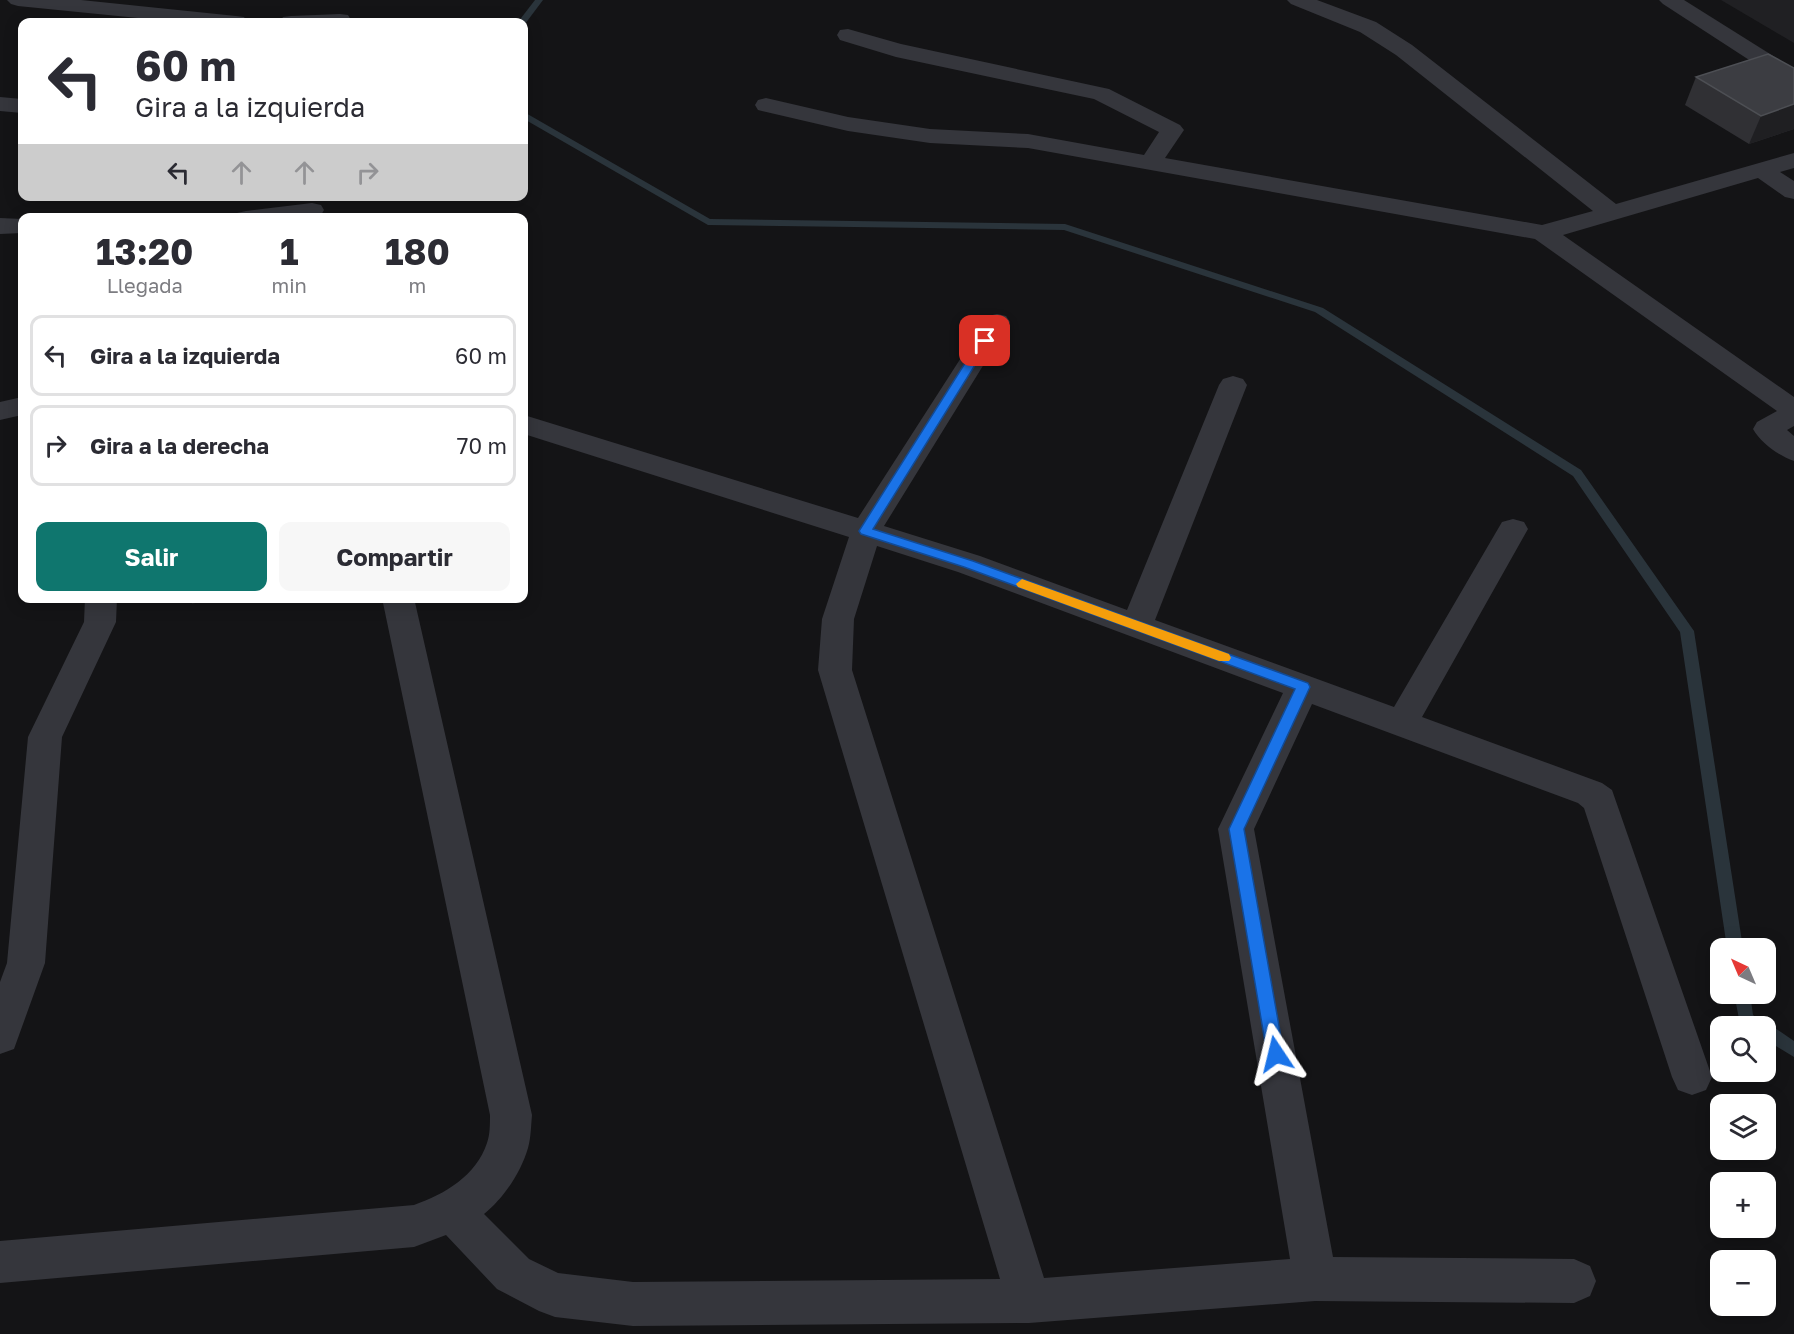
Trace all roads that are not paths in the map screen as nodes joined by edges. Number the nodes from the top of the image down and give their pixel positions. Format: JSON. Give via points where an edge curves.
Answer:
{"nodes":[{"id":1,"x":18,"y":0,"type":"edge"},
{"id":2,"x":1298,"y":0,"type":"edge"},
{"id":3,"x":1670,"y":0,"type":"edge"},
{"id":4,"x":341,"y":14,"type":"edge"},
{"id":5,"x":196,"y":18,"type":"edge"},
{"id":6,"x":316,"y":18,"type":"edge"},
{"id":7,"x":848,"y":35,"type":"dead end"},
{"id":8,"x":1794,"y":79,"type":"edge"},
{"id":9,"x":0,"y":104,"type":"edge"},
{"id":10,"x":766,"y":105,"type":"dead end"},
{"id":11,"x":18,"y":106,"type":"edge"},
{"id":12,"x":1794,"y":160,"type":"edge"},
{"id":13,"x":1150,"y":163,"type":"junction"},
{"id":14,"x":1762,"y":170,"type":"junction"},
{"id":15,"x":1794,"y":192,"type":"edge"},
{"id":16,"x":312,"y":208,"type":"edge"},
{"id":17,"x":279,"y":213,"type":"edge"},
{"id":18,"x":1613,"y":214,"type":"junction"},
{"id":19,"x":0,"y":226,"type":"edge"},
{"id":20,"x":18,"y":226,"type":"edge"},
{"id":21,"x":1543,"y":233,"type":"junction"},
{"id":22,"x":997,"y":322,"type":"dead end"},
{"id":23,"x":1233,"y":385,"type":"dead end"},
{"id":24,"x":18,"y":407,"type":"edge"},
{"id":25,"x":1794,"y":410,"type":"edge"},
{"id":26,"x":0,"y":411,"type":"edge"},
{"id":27,"x":1794,"y":414,"type":"edge"},
{"id":28,"x":528,"y":425,"type":"edge"},
{"id":29,"x":1794,"y":451,"type":"edge"},
{"id":30,"x":1513,"y":529,"type":"dead end"},
{"id":31,"x":866,"y":531,"type":"junction"},
{"id":32,"x":101,"y":603,"type":"edge"},
{"id":33,"x":399,"y":603,"type":"edge"},
{"id":34,"x":1136,"y":626,"type":"junction"},
{"id":35,"x":1303,"y":687,"type":"junction"},
{"id":36,"x":1401,"y":723,"type":"junction"},
{"id":37,"x":0,"y":1036,"type":"edge"},
{"id":38,"x":1692,"y":1077,"type":"dead end"},
{"id":39,"x":453,"y":1212,"type":"junction"},
{"id":40,"x":0,"y":1262,"type":"edge"},
{"id":41,"x":1315,"y":1279,"type":"junction"},
{"id":42,"x":1575,"y":1281,"type":"dead end"},
{"id":43,"x":1029,"y":1301,"type":"junction"}],
"edges":[{"from":1,"to":5,"type":"street"},
{"from":2,"to":18,"type":"street","via":[[1368,27],[1404,50]]},
{"from":3,"to":8,"type":"street"},
{"from":4,"to":6,"type":"street"},
{"from":7,"to":13,"type":"street","via":[[896,50],[1101,94],[1172,130]]},
{"from":9,"to":11,"type":"street"},
{"from":10,"to":13,"type":"street","via":[[860,126],[930,136],[1028,141]]},
{"from":12,"to":14,"type":"street"},
{"from":13,"to":21,"type":"street"},
{"from":14,"to":15,"type":"street"},
{"from":14,"to":18,"type":"street"},
{"from":16,"to":17,"type":"street"},
{"from":18,"to":21,"type":"street"},
{"from":19,"to":20,"type":"street"},
{"from":21,"to":25,"type":"street"},
{"from":22,"to":31,"type":"street"},
{"from":23,"to":34,"type":"street"},
{"from":24,"to":26,"type":"street"},
{"from":27,"to":29,"type":"street","via":[[1767,429]]},
{"from":28,"to":31,"type":"street"},
{"from":30,"to":36,"type":"street"},
{"from":31,"to":34,"type":"street","via":[[969,564]]},
{"from":31,"to":43,"type":"street","via":[[838,619],[835,670]]},
{"from":32,"to":37,"type":"street","via":[[100,621],[45,737],[26,963]]},
{"from":33,"to":39,"type":"street","via":[[511,1115],[508,1147],[485,1187]]},
{"from":34,"to":35,"type":"street"},
{"from":35,"to":36,"type":"street"},
{"from":35,"to":41,"type":"street","via":[[1236,829]]},
{"from":36,"to":38,"type":"street","via":[[1579,789],[1599,800]]},
{"from":39,"to":40,"type":"street","via":[[414,1226]]},
{"from":39,"to":43,"type":"street","via":[[513,1274],[555,1295],[633,1304]]},
{"from":41,"to":42,"type":"street"},
{"from":41,"to":43,"type":"street"}]}
